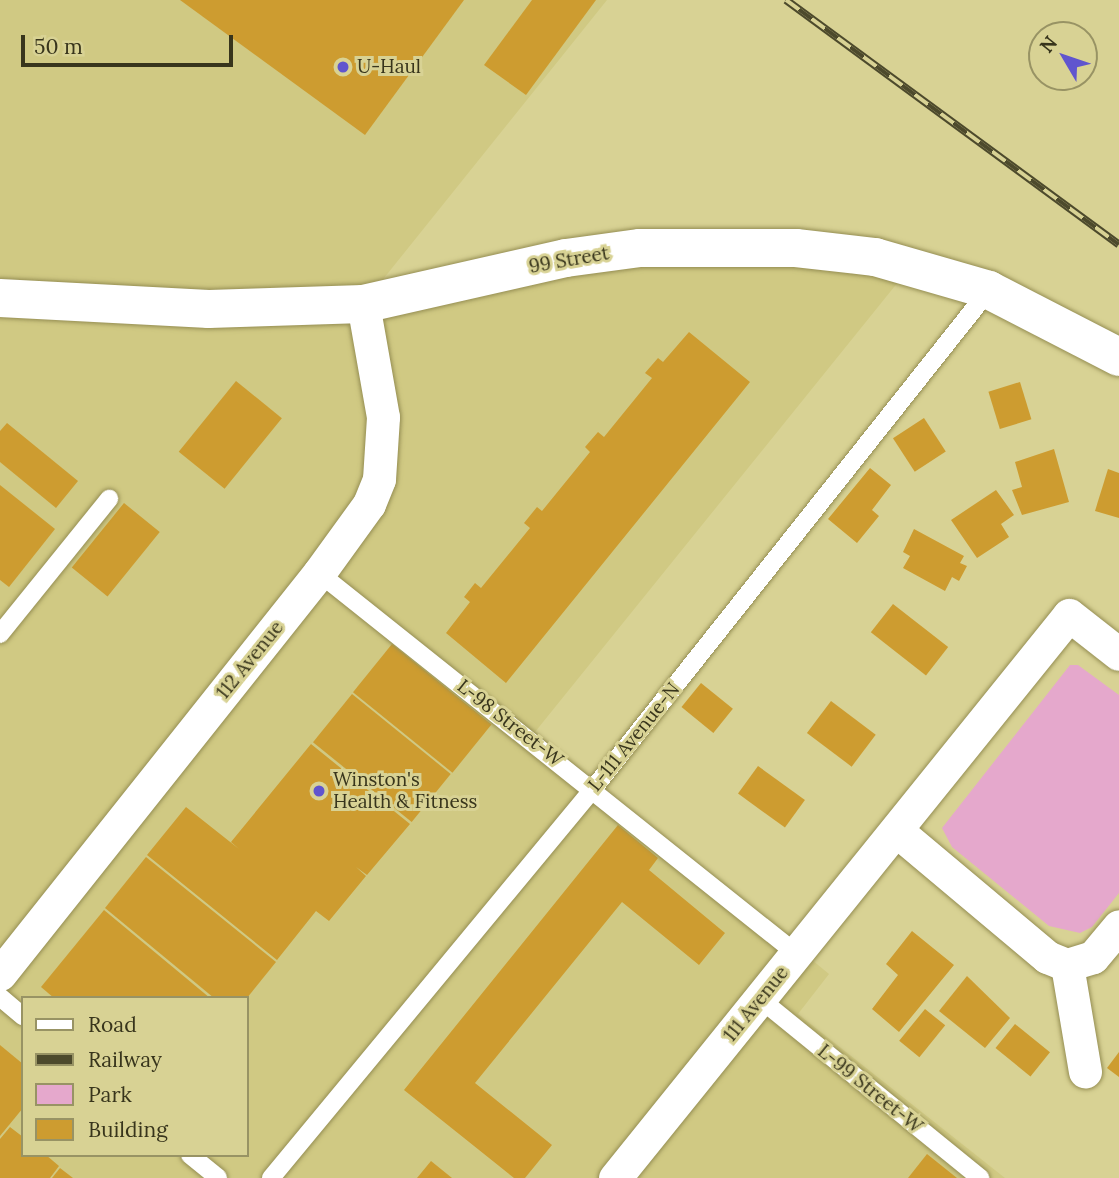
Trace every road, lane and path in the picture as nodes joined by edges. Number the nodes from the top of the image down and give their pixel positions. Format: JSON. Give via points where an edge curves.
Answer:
{"nodes":[{"id":1,"x":989,"y":290,"type":"junction"},
{"id":2,"x":1,"y":299,"type":"edge"},
{"id":3,"x":363,"y":304,"type":"junction"},
{"id":4,"x":1119,"y":356,"type":"edge"},
{"id":5,"x":108,"y":499,"type":"dead end"},
{"id":6,"x":319,"y":573,"type":"junction"},
{"id":7,"x":0,"y":634,"type":"edge"},
{"id":8,"x":1119,"y":654,"type":"edge"},
{"id":9,"x":593,"y":789,"type":"junction"},
{"id":10,"x":897,"y":831,"type":"junction"},
{"id":11,"x":1119,"y":926,"type":"edge"},
{"id":12,"x":797,"y":954,"type":"junction"},
{"id":13,"x":1067,"y":965,"type":"junction"},
{"id":14,"x":0,"y":974,"type":"edge"},
{"id":15,"x":0,"y":997,"type":"edge"},
{"id":16,"x":760,"y":999,"type":"junction"},
{"id":17,"x":21,"y":1014,"type":"edge"},
{"id":18,"x":1085,"y":1071,"type":"dead end"},
{"id":19,"x":192,"y":1157,"type":"edge"},
{"id":20,"x":218,"y":1178,"type":"edge"},
{"id":21,"x":271,"y":1178,"type":"edge"},
{"id":22,"x":615,"y":1178,"type":"edge"},
{"id":23,"x":980,"y":1178,"type":"edge"}],
"edges":[{"from":1,"to":3,"type":"main road","name":"99 Street","via":[[875,257],[712,245],[566,258]]},
{"from":1,"to":4,"type":"main road","name":"99 Street"},
{"from":1,"to":9,"type":"lane","name":"L-111 Avenue-N"},
{"from":2,"to":3,"type":"main road","name":"99 Street","via":[[209,309]]},
{"from":3,"to":6,"type":"street","name":"112 Avenue","via":[[383,417],[379,479],[369,504]]},
{"from":5,"to":7,"type":"lane"},
{"from":6,"to":9,"type":"lane","name":"L-98 Street-W"},
{"from":6,"to":14,"type":"street","name":"112 Avenue"},
{"from":8,"to":10,"type":"street","name":"111 Avenue","via":[[1069,615]]},
{"from":9,"to":12,"type":"lane","name":"L-98 Street-W"},
{"from":9,"to":21,"type":"lane","name":"L-111 Avenue-N"},
{"from":10,"to":12,"type":"street","name":"111 Avenue"},
{"from":10,"to":13,"type":"street","via":[[1047,957]]},
{"from":11,"to":13,"type":"street","via":[[1093,957]]},
{"from":12,"to":16,"type":"street","name":"111 Avenue"},
{"from":13,"to":18,"type":"street"},
{"from":15,"to":17,"type":"lane"},
{"from":16,"to":22,"type":"street","name":"111 Avenue"},
{"from":16,"to":23,"type":"lane","name":"L-99 Street-W"},
{"from":19,"to":20,"type":"lane"}]}
